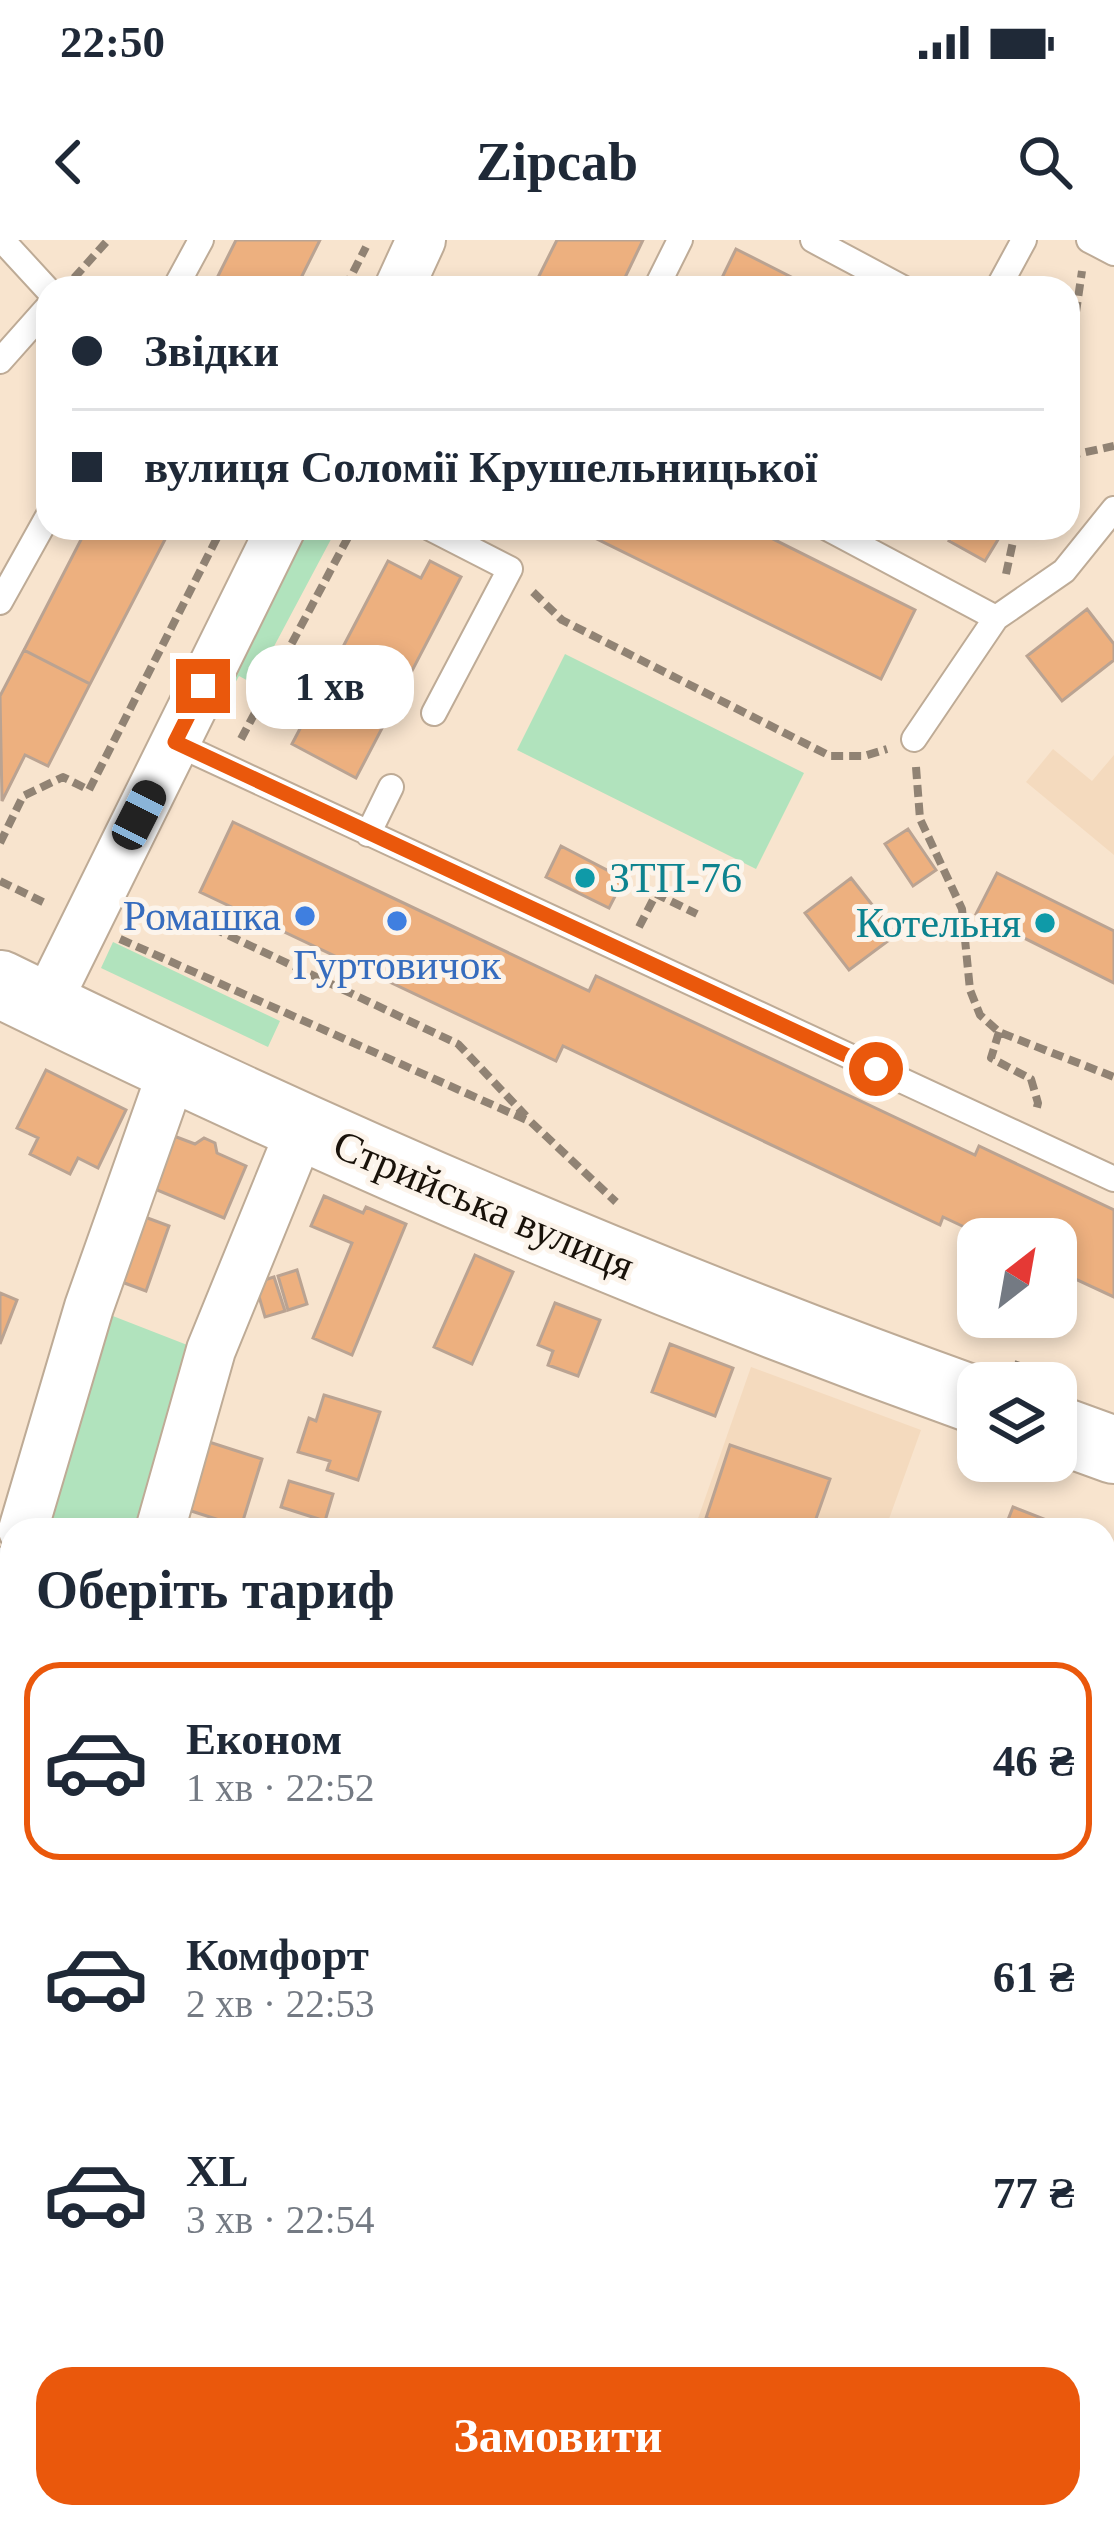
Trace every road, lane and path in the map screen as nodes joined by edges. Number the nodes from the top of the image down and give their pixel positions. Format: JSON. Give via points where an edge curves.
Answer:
{"nodes":[{"id":1,"x":2,"y":240,"type":"edge"},
{"id":2,"x":108,"y":240,"type":"edge"},
{"id":3,"x":201,"y":240,"type":"edge"},
{"id":4,"x":369,"y":240,"type":"edge"},
{"id":5,"x":421,"y":240,"type":"edge"},
{"id":6,"x":680,"y":240,"type":"edge"},
{"id":7,"x":813,"y":240,"type":"edge"},
{"id":8,"x":1024,"y":240,"type":"edge"},
{"id":9,"x":1086,"y":251,"type":"edge"},
{"id":10,"x":1114,"y":253,"type":"edge"},
{"id":11,"x":75,"y":276,"type":"edge"},
{"id":12,"x":182,"y":276,"type":"edge"},
{"id":13,"x":351,"y":276,"type":"edge"},
{"id":14,"x":404,"y":276,"type":"edge"},
{"id":15,"x":662,"y":276,"type":"edge"},
{"id":16,"x":880,"y":276,"type":"edge"},
{"id":17,"x":1004,"y":276,"type":"edge"},
{"id":18,"x":36,"y":277,"type":"edge"},
{"id":19,"x":1080,"y":290,"type":"edge"},
{"id":20,"x":36,"y":320,"type":"edge"},
{"id":21,"x":0,"y":361,"type":"edge"},
{"id":22,"x":1114,"y":446,"type":"edge"},
{"id":23,"x":1080,"y":453,"type":"edge"},
{"id":24,"x":1114,"y":509,"type":"edge"},
{"id":25,"x":36,"y":538,"type":"edge"},
{"id":26,"x":216,"y":540,"type":"edge"},
{"id":27,"x":275,"y":540,"type":"edge"},
{"id":28,"x":347,"y":540,"type":"edge"},
{"id":29,"x":453,"y":540,"type":"edge"},
{"id":30,"x":850,"y":540,"type":"edge"},
{"id":31,"x":510,"y":569,"type":"junction"},
{"id":32,"x":0,"y":602,"type":"edge"},
{"id":33,"x":996,"y":618,"type":"junction"},
{"id":34,"x":434,"y":713,"type":"dead end"},
{"id":35,"x":914,"y":739,"type":"junction"},
{"id":36,"x":175,"y":742,"type":"junction"},
{"id":37,"x":226,"y":767,"type":"junction"},
{"id":38,"x":391,"y":787,"type":"dead end"},
{"id":39,"x":368,"y":834,"type":"junction"},
{"id":40,"x":0,"y":843,"type":"edge"},
{"id":41,"x":0,"y":881,"type":"edge"},
{"id":42,"x":656,"y":894,"type":"dead end"},
{"id":43,"x":697,"y":914,"type":"dead end"},
{"id":44,"x":196,"y":920,"type":"dead end"},
{"id":45,"x":85,"y":923,"type":"junction"},
{"id":46,"x":15,"y":1001,"type":"edge"},
{"id":47,"x":999,"y":1032,"type":"junction"},
{"id":48,"x":175,"y":1067,"type":"junction"},
{"id":49,"x":1114,"y":1077,"type":"edge"},
{"id":50,"x":1031,"y":1079,"type":"dead end"},
{"id":51,"x":531,"y":1122,"type":"junction"},
{"id":52,"x":302,"y":1127,"type":"junction"},
{"id":53,"x":1114,"y":1179,"type":"edge"},
{"id":54,"x":621,"y":1207,"type":"dead end"},
{"id":55,"x":957,"y":1393,"type":"edge"},
{"id":56,"x":1077,"y":1437,"type":"edge"},
{"id":57,"x":1114,"y":1450,"type":"edge"},
{"id":58,"x":26,"y":1518,"type":"edge"},
{"id":59,"x":163,"y":1518,"type":"edge"}],
"edges":[{"from":1,"to":18,"type":"lane"},
{"from":2,"to":11,"type":"path"},
{"from":3,"to":12,"type":"lane"},
{"from":4,"to":13,"type":"path"},
{"from":5,"to":14,"type":"street"},
{"from":6,"to":15,"type":"lane"},
{"from":7,"to":16,"type":"lane"},
{"from":8,"to":17,"type":"lane"},
{"from":9,"to":10,"type":"lane"},
{"from":9,"to":19,"type":"path"},
{"from":20,"to":21,"type":"lane"},
{"from":22,"to":23,"type":"path"},
{"from":24,"to":33,"type":"lane","via":[[1064,571]]},
{"from":25,"to":32,"type":"lane"},
{"from":26,"to":40,"type":"path","via":[[89,790],[63,777],[23,796]]},
{"from":27,"to":36,"type":"street"},
{"from":28,"to":37,"type":"path"},
{"from":29,"to":31,"type":"lane"},
{"from":30,"to":33,"type":"lane"},
{"from":31,"to":34,"type":"lane"},
{"from":31,"to":35,"type":"path","via":[[562,620],[830,756],[864,757]]},
{"from":33,"to":35,"type":"lane"},
{"from":35,"to":47,"type":"path","via":[[920,819],[962,909],[975,1003]]},
{"from":36,"to":37,"type":"lane"},
{"from":36,"to":45,"type":"street"},
{"from":37,"to":39,"type":"lane"},
{"from":38,"to":39,"type":"lane"},
{"from":39,"to":53,"type":"lane"},
{"from":41,"to":45,"type":"path"},
{"from":42,"to":43,"type":"path"},
{"from":44,"to":51,"type":"path","via":[[458,1044]]},
{"from":45,"to":46,"type":"street"},
{"from":45,"to":51,"type":"path"},
{"from":46,"to":48,"type":"main road","name":"Стрийська вулиця"},
{"from":47,"to":49,"type":"path"},
{"from":47,"to":50,"type":"path","via":[[991,1058]]},
{"from":48,"to":52,"type":"main road","name":"Стрийська вулиця"},
{"from":48,"to":58,"type":"street","via":[[88,1307]]},
{"from":51,"to":54,"type":"path"},
{"from":52,"to":55,"type":"main road","name":"Стрийська вулиця","via":[[556,1240]]},
{"from":52,"to":59,"type":"street","via":[[211,1349]]},
{"from":56,"to":57,"type":"main road"}]}
